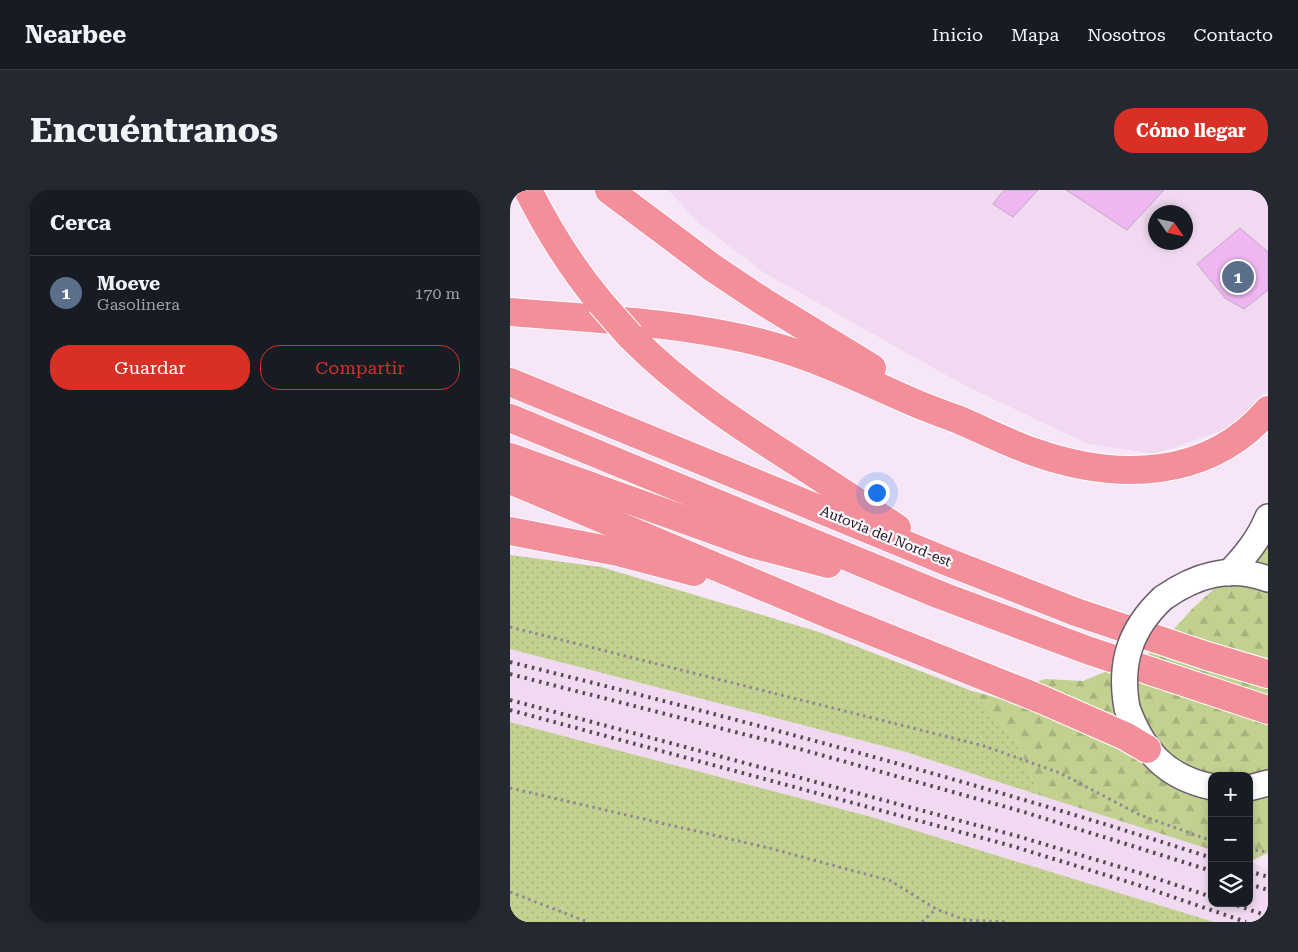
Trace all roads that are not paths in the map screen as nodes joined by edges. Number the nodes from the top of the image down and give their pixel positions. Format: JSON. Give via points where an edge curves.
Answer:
{"nodes":[{"id":1,"x":528,"y":190,"type":"edge"},
{"id":2,"x":609,"y":190,"type":"edge"},
{"id":3,"x":510,"y":312,"type":"edge"},
{"id":4,"x":510,"y":382,"type":"edge"},
{"id":5,"x":1268,"y":410,"type":"edge"},
{"id":6,"x":510,"y":418,"type":"edge"},
{"id":7,"x":959,"y":420,"type":"junction"},
{"id":8,"x":510,"y":457,"type":"edge"},
{"id":9,"x":510,"y":480,"type":"edge"},
{"id":10,"x":1268,"y":516,"type":"edge"},
{"id":11,"x":510,"y":531,"type":"edge"},
{"id":12,"x":948,"y":562,"type":"junction"},
{"id":13,"x":1229,"y":573,"type":"junction"},
{"id":14,"x":902,"y":579,"type":"junction"},
{"id":15,"x":1268,"y":579,"type":"edge"},
{"id":16,"x":808,"y":606,"type":"junction"},
{"id":17,"x":1268,"y":674,"type":"edge"},
{"id":18,"x":1268,"y":710,"type":"edge"},
{"id":19,"x":1147,"y":749,"type":"junction"},
{"id":20,"x":1268,"y":783,"type":"edge"},
{"id":21,"x":1208,"y":786,"type":"edge"},
{"id":22,"x":1253,"y":787,"type":"edge"}],
"edges":[{"from":1,"to":12,"type":"highway","bridge":true,"via":[[551,234],[584,283],[642,348],[732,419]]},
{"from":2,"to":7,"type":"highway","via":[[756,297]]},
{"from":3,"to":7,"type":"highway","via":[[688,328],[751,340],[822,362]]},
{"from":4,"to":12,"type":"highway","name":"Autovia del Nord-est"},
{"from":5,"to":7,"type":"highway","via":[[1236,439],[1215,452],[1152,470],[1102,468],[1057,460]]},
{"from":6,"to":14,"type":"highway"},
{"from":8,"to":14,"type":"highway","via":[[752,544]]},
{"from":9,"to":16,"type":"highway"},
{"from":10,"to":13,"type":"main road","via":[[1254,544]]},
{"from":11,"to":16,"type":"highway","via":[[618,552]]},
{"from":12,"to":17,"type":"highway","name":"Autovia del Nord-est","via":[[1076,612]]},
{"from":13,"to":15,"type":"main road","via":[[1246,573]]},
{"from":13,"to":19,"type":"main road","bridge":true,"via":[[1194,579],[1163,598],[1141,622],[1131,642],[1124,691],[1127,708]]},
{"from":14,"to":18,"type":"highway","via":[[1087,650]]},
{"from":16,"to":19,"type":"highway","via":[[1036,697]]},
{"from":19,"to":21,"type":"main road","via":[[1180,776]]},
{"from":20,"to":22,"type":"main road"}]}
